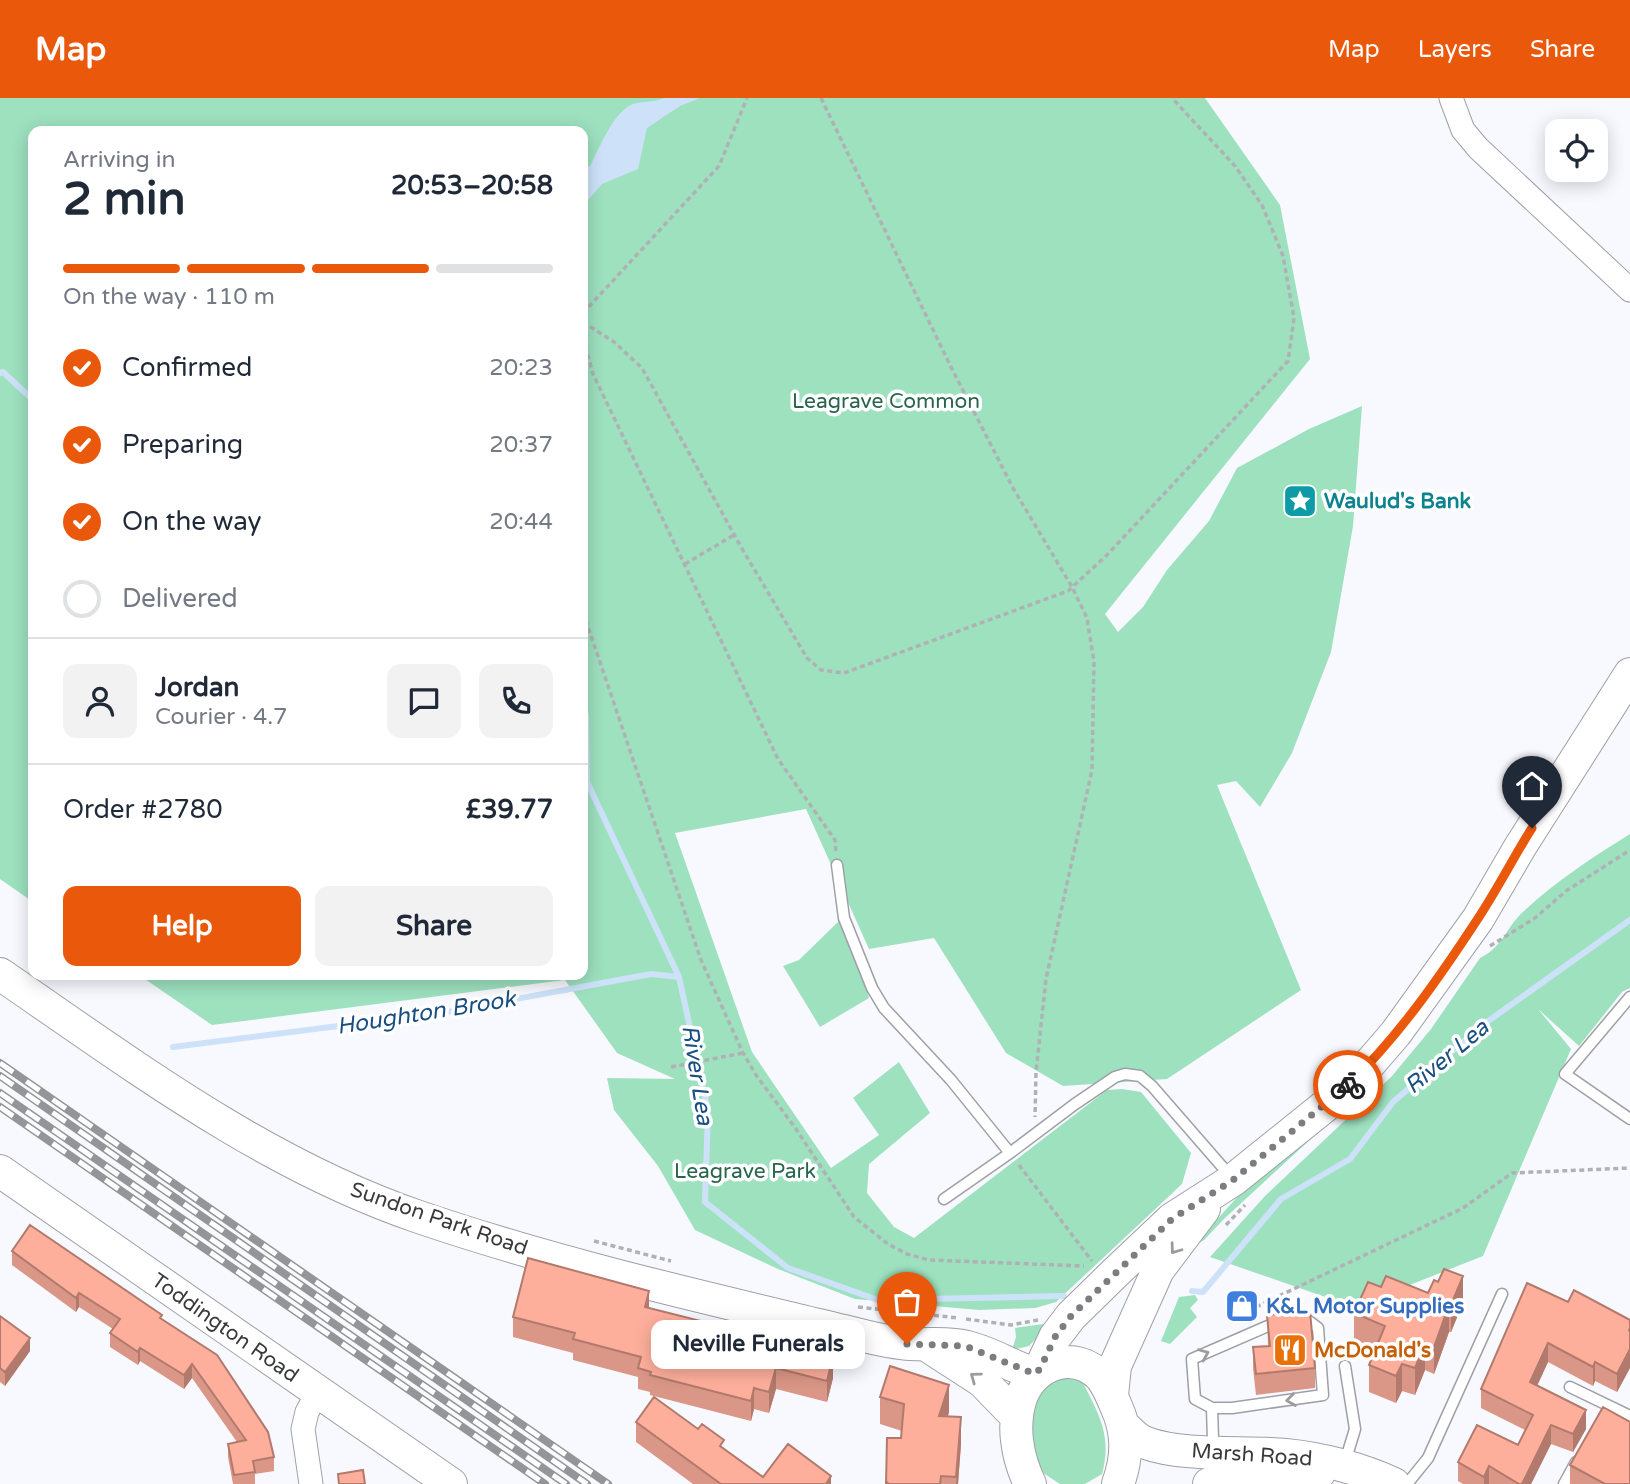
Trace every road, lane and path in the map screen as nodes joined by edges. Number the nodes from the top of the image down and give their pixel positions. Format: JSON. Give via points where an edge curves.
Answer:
{"nodes":[{"id":1,"x":747,"y":98,"type":"edge"},
{"id":2,"x":821,"y":98,"type":"edge"},
{"id":3,"x":1172,"y":98,"type":"edge"},
{"id":4,"x":1451,"y":98,"type":"edge"},
{"id":5,"x":1630,"y":290,"type":"edge"},
{"id":6,"x":588,"y":308,"type":"edge"},
{"id":7,"x":588,"y":325,"type":"edge"},
{"id":8,"x":588,"y":356,"type":"edge"},
{"id":9,"x":734,"y":535,"type":"junction"},
{"id":10,"x":685,"y":564,"type":"junction"},
{"id":11,"x":1072,"y":587,"type":"junction"},
{"id":12,"x":588,"y":627,"type":"edge"},
{"id":13,"x":1630,"y":674,"type":"edge"},
{"id":14,"x":1630,"y":850,"type":"edge"},
{"id":15,"x":836,"y":865,"type":"joint"},
{"id":16,"x":1488,"y":947,"type":"dead end"},
{"id":17,"x":0,"y":974,"type":"edge"},
{"id":18,"x":1630,"y":997,"type":"edge"},
{"id":19,"x":743,"y":1053,"type":"junction"},
{"id":20,"x":671,"y":1067,"type":"dead end"},
{"id":21,"x":1630,"y":1119,"type":"edge"},
{"id":22,"x":1034,"y":1136,"type":"junction"},
{"id":23,"x":1010,"y":1153,"type":"junction"},
{"id":24,"x":1630,"y":1168,"type":"edge"},
{"id":25,"x":0,"y":1171,"type":"edge"},
{"id":26,"x":1224,"y":1187,"type":"junction"},
{"id":27,"x":944,"y":1199,"type":"dead end"},
{"id":28,"x":594,"y":1241,"type":"dead end"},
{"id":29,"x":1100,"y":1259,"type":"dead end"},
{"id":30,"x":1092,"y":1261,"type":"junction"},
{"id":31,"x":674,"y":1262,"type":"dead end"},
{"id":32,"x":1502,"y":1294,"type":"dead end"},
{"id":33,"x":853,"y":1306,"type":"dead end"},
{"id":34,"x":1256,"y":1307,"type":"dead end"},
{"id":35,"x":1048,"y":1318,"type":"dead end"},
{"id":36,"x":927,"y":1345,"type":"junction"},
{"id":37,"x":1345,"y":1366,"type":"dead end"},
{"id":38,"x":1038,"y":1372,"type":"junction"},
{"id":39,"x":1570,"y":1387,"type":"dead end"},
{"id":40,"x":318,"y":1392,"type":"junction"},
{"id":41,"x":1112,"y":1395,"type":"junction"},
{"id":42,"x":1608,"y":1406,"type":"junction"},
{"id":43,"x":1212,"y":1408,"type":"junction"},
{"id":44,"x":1630,"y":1416,"type":"edge"},
{"id":45,"x":1017,"y":1417,"type":"junction"},
{"id":46,"x":1602,"y":1417,"type":"edge"},
{"id":47,"x":1125,"y":1427,"type":"junction"},
{"id":48,"x":1583,"y":1450,"type":"edge"},
{"id":49,"x":1208,"y":1451,"type":"junction"},
{"id":50,"x":1345,"y":1465,"type":"junction"},
{"id":51,"x":1395,"y":1482,"type":"edge"},
{"id":52,"x":311,"y":1484,"type":"edge"},
{"id":53,"x":451,"y":1484,"type":"edge"},
{"id":54,"x":1030,"y":1484,"type":"edge"},
{"id":55,"x":1118,"y":1484,"type":"edge"},
{"id":56,"x":1209,"y":1484,"type":"edge"},
{"id":57,"x":1564,"y":1484,"type":"edge"}],
"edges":[{"from":1,"to":6,"type":"path","via":[[719,166]]},
{"from":2,"to":11,"type":"path","via":[[1007,476]]},
{"from":3,"to":11,"type":"path","via":[[1235,166],[1262,205],[1283,256],[1294,318],[1288,361]]},
{"from":4,"to":5,"type":"street","via":[[1463,130],[1478,148]]},
{"from":7,"to":9,"type":"path","via":[[642,368]]},
{"from":8,"to":10,"type":"path"},
{"from":9,"to":10,"type":"path"},
{"from":9,"to":11,"type":"path","via":[[807,658],[821,670],[844,673]]},
{"from":10,"to":15,"type":"path","via":[[778,759],[835,839]]},
{"from":11,"to":22,"type":"path","via":[[1087,618],[1094,662],[1092,770],[1046,979]]},
{"from":12,"to":19,"type":"path","via":[[701,960]]},
{"from":13,"to":26,"type":"street","via":[[1478,919],[1410,1016],[1347,1086]]},
{"from":14,"to":16,"type":"path"},
{"from":15,"to":23,"type":"lane","via":[[844,918],[884,1008]]},
{"from":17,"to":36,"type":"street","name":"Sundon Park Road","via":[[210,1117],[368,1197],[607,1273],[847,1332]]},
{"from":18,"to":21,"type":"lane","via":[[1564,1074]]},
{"from":19,"to":20,"type":"path"},
{"from":19,"to":30,"type":"path","via":[[854,1217],[888,1244],[929,1259],[1087,1266]]},
{"from":22,"to":23,"type":"lane"},
{"from":22,"to":26,"type":"lane","via":[[1115,1077],[1140,1076],[1152,1086]]},
{"from":23,"to":27,"type":"lane"},
{"from":23,"to":30,"type":"path"},
{"from":24,"to":34,"type":"path","via":[[1512,1173],[1462,1208]]},
{"from":25,"to":40,"type":"street","name":"Toddington Road"},
{"from":26,"to":38,"type":"street","via":[[1172,1219],[1071,1316]]},
{"from":26,"to":41,"type":"street","one_way":true,"via":[[1158,1270],[1115,1366]]},
{"from":28,"to":31,"type":"path"},
{"from":29,"to":30,"type":"path"},
{"from":32,"to":51,"type":"lane","via":[[1428,1458]]},
{"from":33,"to":35,"type":"path","via":[[1011,1325]]},
{"from":36,"to":38,"type":"street","name":"Sundon Park Road","via":[[965,1346]]},
{"from":45,"to":36,"type":"street","name":"Sundon Park Road","one_way":true,"via":[[982,1381]]},
{"from":37,"to":50,"type":"lane","via":[[1355,1429]]},
{"from":38,"to":41,"type":"street","via":[[1055,1363],[1072,1362],[1100,1376]]},
{"from":38,"to":45,"type":"street","via":[[1022,1394]]},
{"from":39,"to":42,"type":"lane"},
{"from":40,"to":52,"type":"street","via":[[303,1429]]},
{"from":40,"to":53,"type":"street","name":"Toddington Road"},
{"from":41,"to":47,"type":"street"},
{"from":42,"to":44,"type":"lane"},
{"from":42,"to":46,"type":"lane"},
{"from":43,"to":43,"type":"lane","one_way":true,"via":[[1195,1399],[1192,1359],[1298,1313],[1318,1328],[1323,1395]]},
{"from":43,"to":49,"type":"lane","via":[[1213,1440]]},
{"from":45,"to":54,"type":"street","via":[[1020,1461]]},
{"from":47,"to":49,"type":"street","name":"Marsh Road","via":[[1147,1444]]},
{"from":47,"to":55,"type":"street","via":[[1127,1452]]},
{"from":48,"to":57,"type":"lane"},
{"from":49,"to":50,"type":"street","name":"Marsh Road","via":[[1283,1455]]},
{"from":50,"to":51,"type":"street","name":"Marsh Road"},
{"from":51,"to":56,"type":"street","name":"Marsh Road","via":[[1306,1473]]}]}
